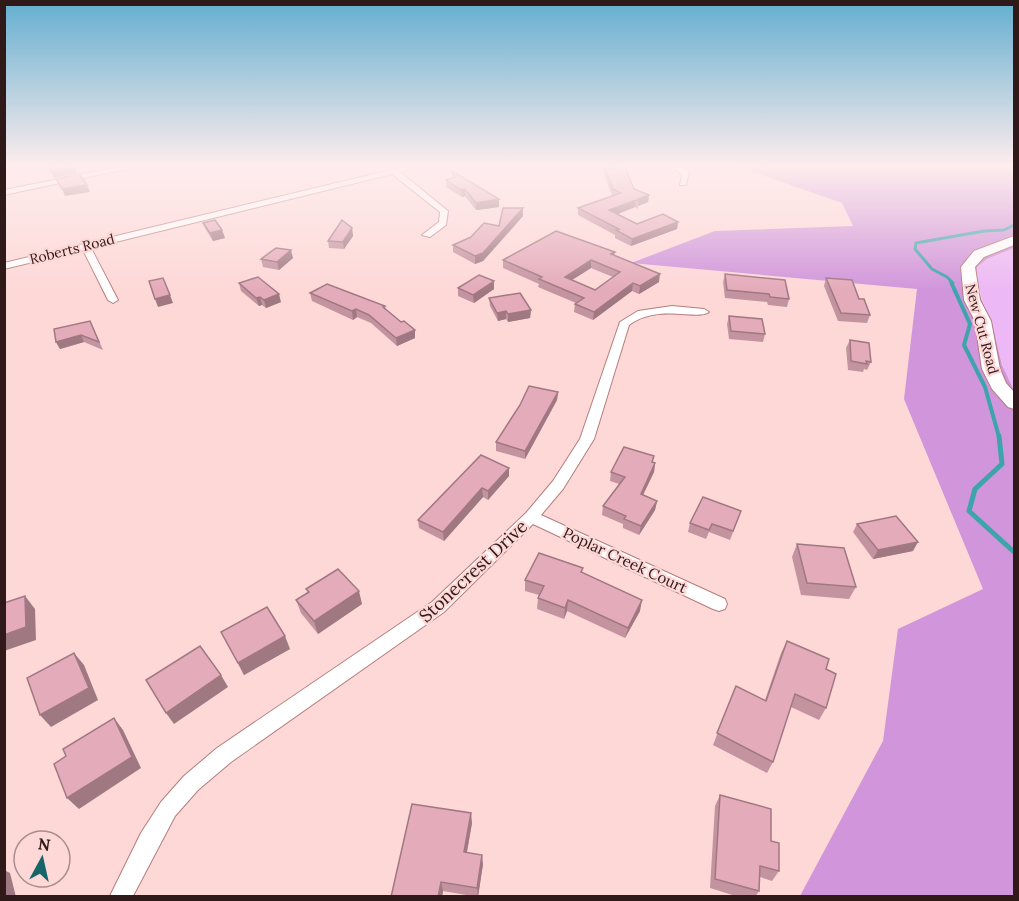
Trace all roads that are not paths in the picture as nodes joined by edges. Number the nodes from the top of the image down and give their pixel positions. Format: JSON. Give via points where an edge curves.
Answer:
{"nodes":[{"id":1,"x":245,"y":207,"type":"edge"},
{"id":2,"x":439,"y":207,"type":"edge"},
{"id":3,"x":427,"y":236,"type":"dead end"},
{"id":4,"x":1014,"y":240,"type":"edge"},
{"id":5,"x":86,"y":246,"type":"junction"},
{"id":6,"x":4,"y":266,"type":"edge"},
{"id":7,"x":113,"y":300,"type":"dead end"},
{"id":8,"x":704,"y":312,"type":"dead end"},
{"id":9,"x":1014,"y":404,"type":"edge"},
{"id":10,"x":531,"y":517,"type":"junction"},
{"id":11,"x":719,"y":604,"type":"dead end"},
{"id":12,"x":121,"y":897,"type":"edge"}],
"edges":[{"from":1,"to":5,"type":"street","name":"Roberts Road"},
{"from":2,"to":3,"type":"street","via":[[444,211],[443,223]]},
{"from":4,"to":9,"type":"street","name":"New Cut Road","via":[[980,254],[968,267],[972,300],[983,321],[991,369]]},
{"from":5,"to":6,"type":"street","name":"Roberts Road"},
{"from":5,"to":7,"type":"street"},
{"from":8,"to":10,"type":"street","name":"Stonecrest Drive","via":[[655,310],[642,312],[624,324],[587,439],[558,485]]},
{"from":10,"to":11,"type":"street","name":"Poplar Creek Court"},
{"from":10,"to":12,"type":"street","name":"Stonecrest Drive","via":[[438,607],[224,754],[191,783],[168,809]]}]}
